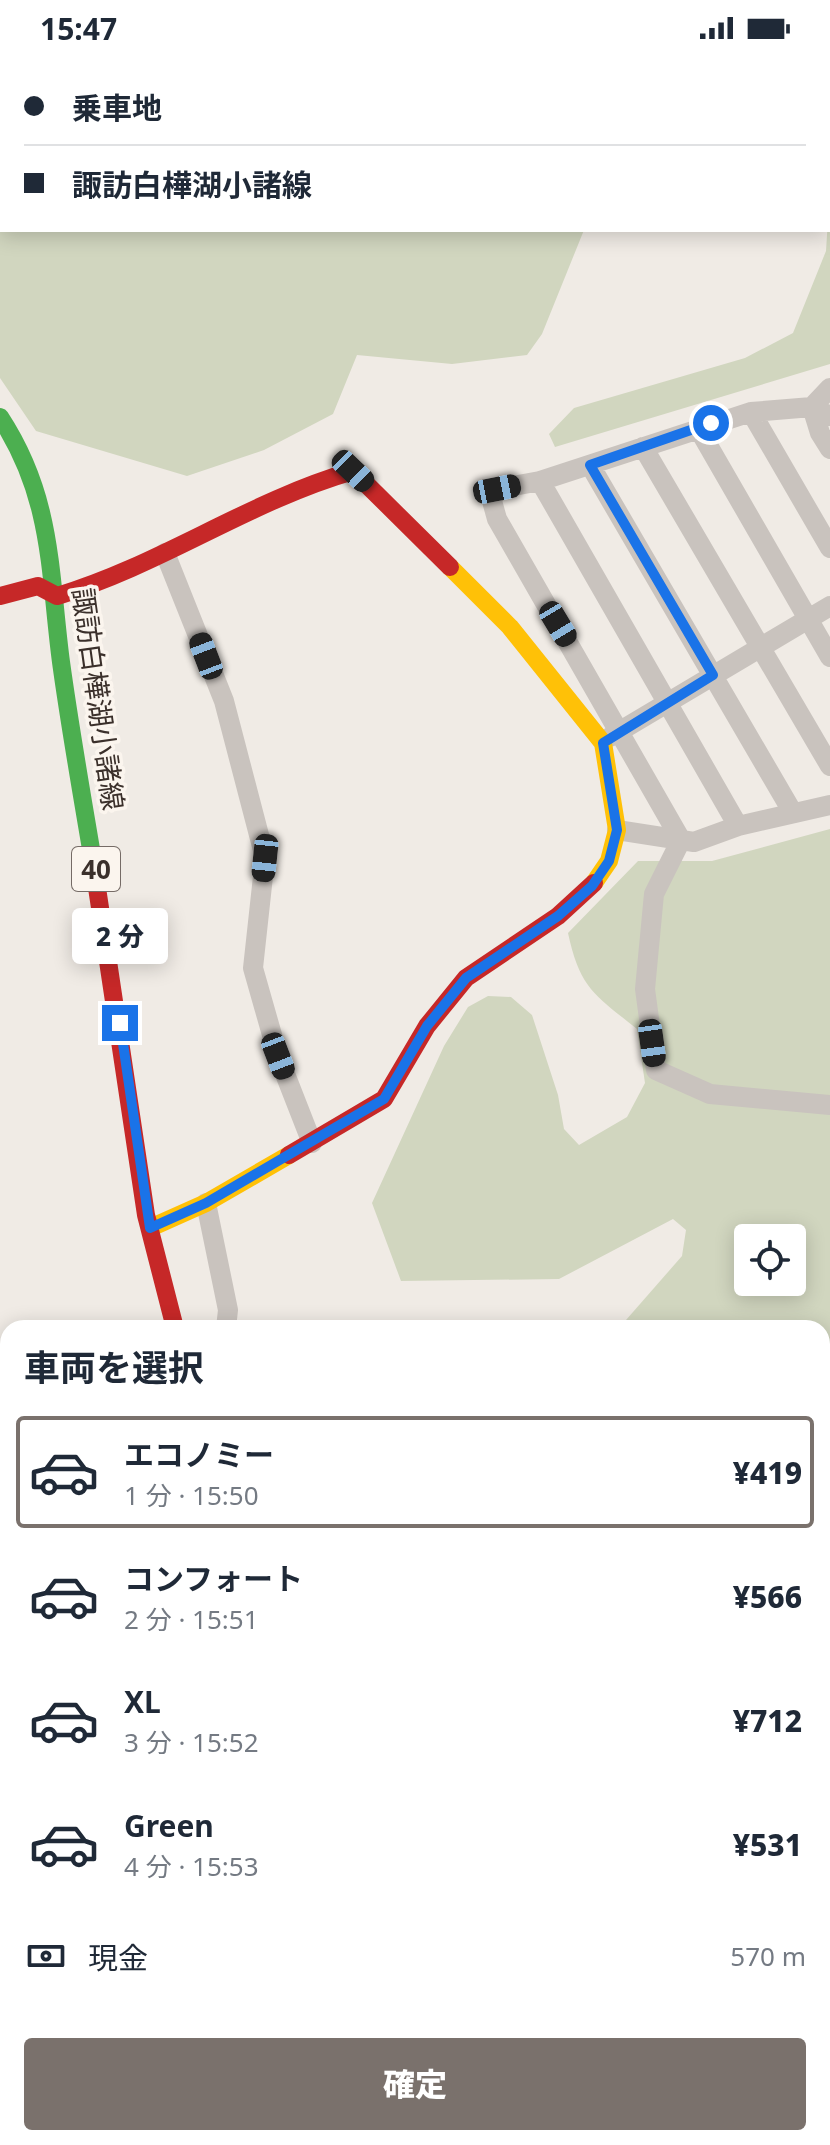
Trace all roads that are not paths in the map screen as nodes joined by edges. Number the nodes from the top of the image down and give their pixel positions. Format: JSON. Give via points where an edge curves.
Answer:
{"nodes":[{"id":1,"x":830,"y":388,"type":"edge"},
{"id":2,"x":751,"y":412,"type":"junction"},
{"id":3,"x":821,"y":412,"type":"edge"},
{"id":4,"x":0,"y":417,"type":"edge"},
{"id":5,"x":698,"y":428,"type":"junction"},
{"id":6,"x":643,"y":447,"type":"junction"},
{"id":7,"x":830,"y":449,"type":"edge"},
{"id":8,"x":590,"y":465,"type":"junction"},
{"id":9,"x":540,"y":481,"type":"junction"},
{"id":10,"x":830,"y":548,"type":"edge"},
{"id":11,"x":165,"y":553,"type":"junction"},
{"id":12,"x":0,"y":596,"type":"edge"},
{"id":13,"x":57,"y":596,"type":"junction"},
{"id":14,"x":830,"y":606,"type":"edge"},
{"id":15,"x":808,"y":619,"type":"junction"},
{"id":16,"x":760,"y":647,"type":"junction"},
{"id":17,"x":830,"y":657,"type":"edge"},
{"id":18,"x":713,"y":675,"type":"junction"},
{"id":19,"x":667,"y":702,"type":"junction"},
{"id":20,"x":620,"y":730,"type":"junction"},
{"id":21,"x":603,"y":743,"type":"junction"},
{"id":22,"x":830,"y":766,"type":"edge"},
{"id":23,"x":830,"y":805,"type":"edge"},
{"id":24,"x":793,"y":813,"type":"junction"},
{"id":25,"x":738,"y":826,"type":"junction"},
{"id":26,"x":617,"y":830,"type":"junction"},
{"id":27,"x":681,"y":840,"type":"junction"},
{"id":28,"x":830,"y":1105,"type":"edge"},
{"id":29,"x":312,"y":1143,"type":"junction"},
{"id":30,"x":206,"y":1203,"type":"junction"},
{"id":31,"x":150,"y":1228,"type":"junction"},
{"id":32,"x":172,"y":1320,"type":"edge"},
{"id":33,"x":227,"y":1320,"type":"edge"}],
"edges":[{"from":1,"to":3,"type":"street"},
{"from":2,"to":3,"type":"street"},
{"from":2,"to":5,"type":"street"},
{"from":2,"to":10,"type":"street"},
{"from":3,"to":7,"type":"street","via":[[820,433]]},
{"from":4,"to":13,"type":"street","name":"諏訪白樺湖小諸線","number":"40","via":[[42,503]]},
{"from":5,"to":6,"type":"street"},
{"from":5,"to":15,"type":"street"},
{"from":6,"to":8,"type":"street"},
{"from":6,"to":16,"type":"street"},
{"from":8,"to":9,"type":"street"},
{"from":8,"to":18,"type":"street"},
{"from":9,"to":19,"type":"street"},
{"from":9,"to":20,"type":"street","via":[[497,489],[492,501],[497,519]]},
{"from":11,"to":13,"type":"street","via":[[92,588]]},
{"from":11,"to":21,"type":"street","via":[[257,506],[353,471],[510,627]]},
{"from":11,"to":29,"type":"street","via":[[224,701],[265,858],[253,968],[278,1056]]},
{"from":12,"to":13,"type":"street","via":[[38,586]]},
{"from":13,"to":31,"type":"street","name":"諏訪白樺湖小諸線","number":"40","via":[[61,657]]},
{"from":14,"to":15,"type":"street"},
{"from":15,"to":16,"type":"street"},
{"from":15,"to":17,"type":"street"},
{"from":16,"to":18,"type":"street"},
{"from":16,"to":22,"type":"street"},
{"from":18,"to":19,"type":"street"},
{"from":18,"to":24,"type":"street"},
{"from":19,"to":20,"type":"street"},
{"from":19,"to":25,"type":"street"},
{"from":20,"to":21,"type":"street"},
{"from":20,"to":27,"type":"street"},
{"from":21,"to":26,"type":"street"},
{"from":23,"to":24,"type":"street"},
{"from":24,"to":25,"type":"street"},
{"from":25,"to":27,"type":"street","via":[[694,842]]},
{"from":26,"to":27,"type":"street"},
{"from":26,"to":29,"type":"street","via":[[609,861],[592,886],[558,916],[466,978],[427,1026],[384,1099]]},
{"from":27,"to":28,"type":"street","via":[[654,894],[645,989],[656,1070],[710,1094]]},
{"from":29,"to":30,"type":"street"},
{"from":30,"to":31,"type":"street"},
{"from":30,"to":33,"type":"street"},
{"from":31,"to":32,"type":"street","name":"諏訪白樺湖小諸線","number":"40"}]}
